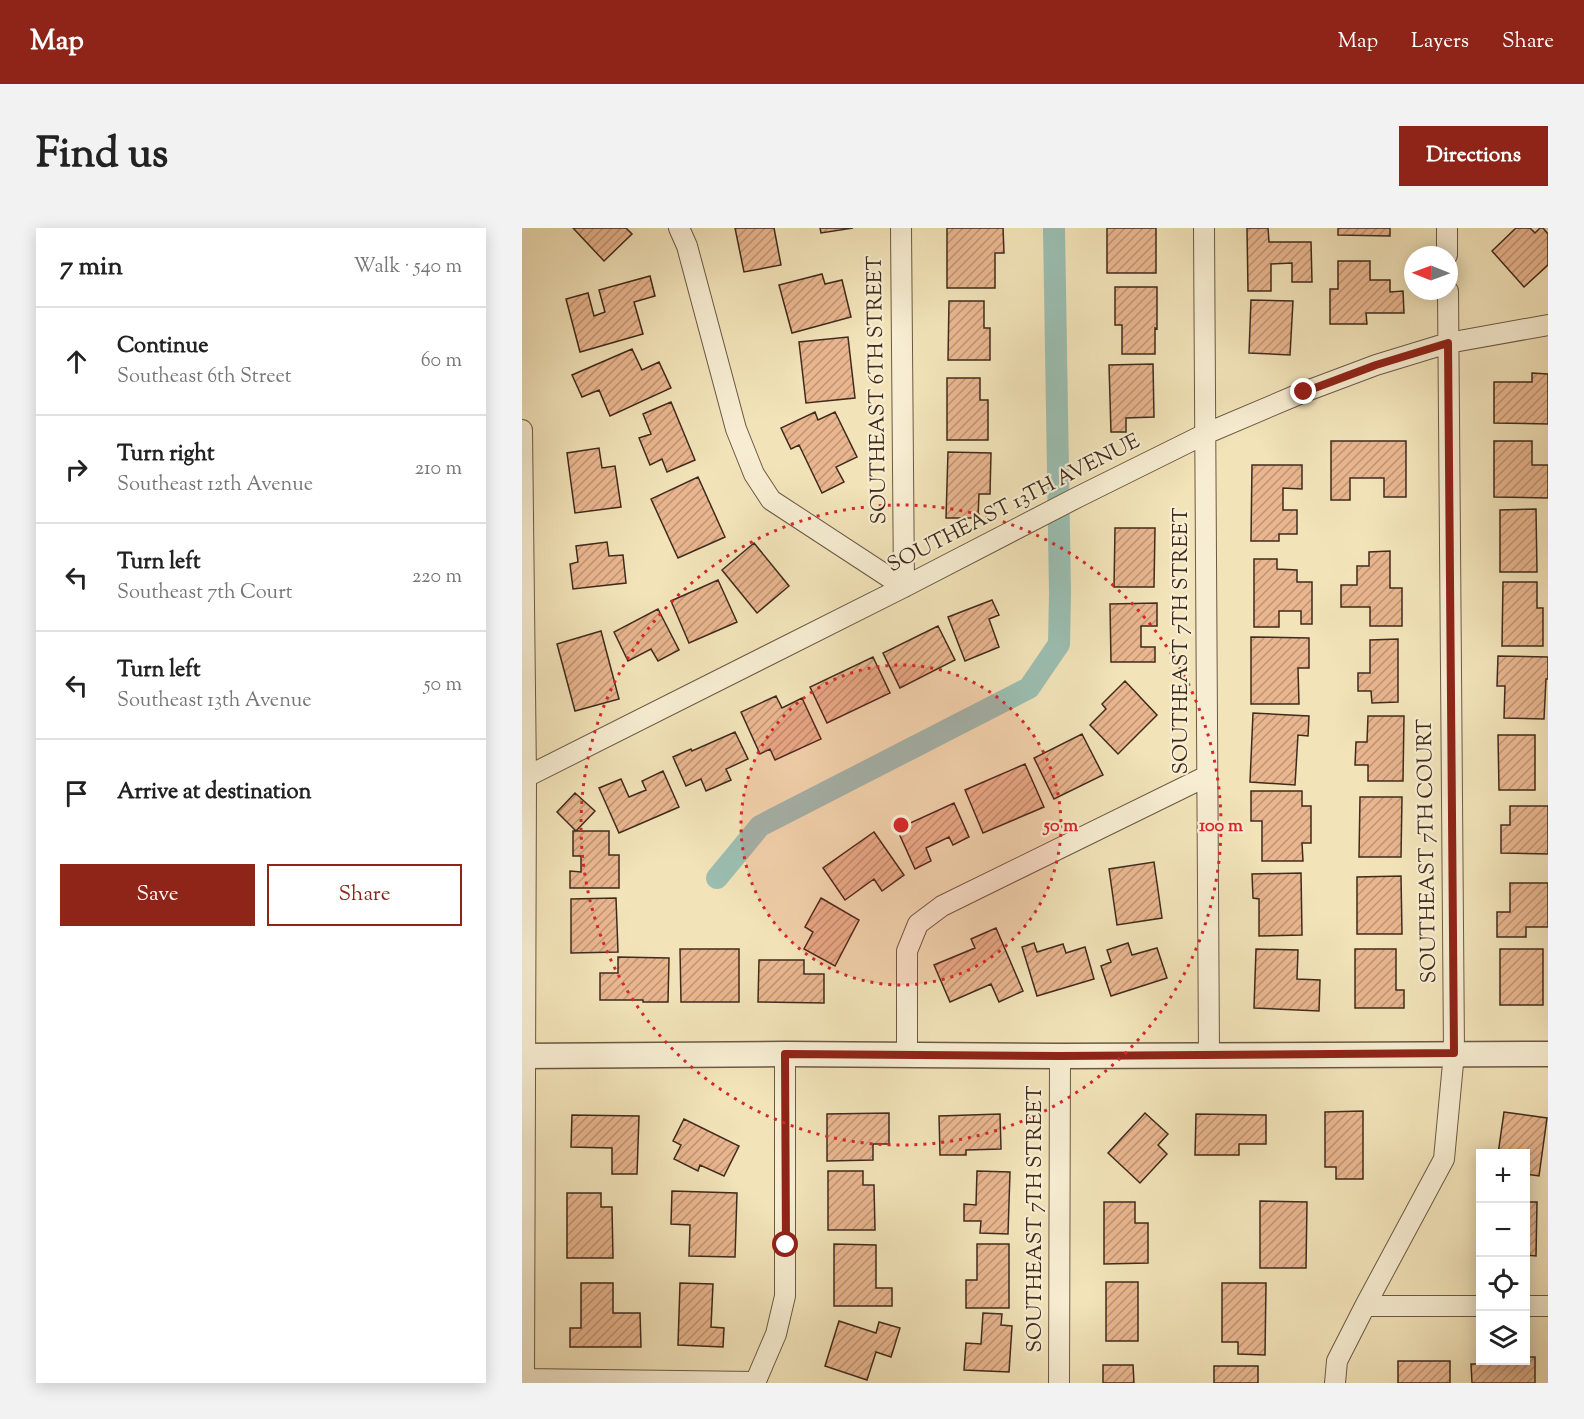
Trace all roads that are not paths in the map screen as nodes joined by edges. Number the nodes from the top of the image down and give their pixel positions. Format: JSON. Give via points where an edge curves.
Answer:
{"nodes":[{"id":1,"x":679,"y":228,"type":"edge"},
{"id":2,"x":901,"y":228,"type":"edge"},
{"id":3,"x":1204,"y":228,"type":"edge"},
{"id":4,"x":1447,"y":228,"type":"edge"},
{"id":5,"x":1447,"y":246,"type":"edge"},
{"id":6,"x":1448,"y":300,"type":"edge"},
{"id":7,"x":1548,"y":325,"type":"edge"},
{"id":8,"x":1448,"y":343,"type":"junction"},
{"id":9,"x":522,"y":430,"type":"edge"},
{"id":10,"x":1205,"y":434,"type":"junction"},
{"id":11,"x":904,"y":587,"type":"junction"},
{"id":12,"x":1207,"y":776,"type":"junction"},
{"id":13,"x":524,"y":778,"type":"edge"},
{"id":14,"x":1454,"y":1053,"type":"junction"},
{"id":15,"x":785,"y":1054,"type":"junction"},
{"id":16,"x":1548,"y":1054,"type":"edge"},
{"id":17,"x":907,"y":1055,"type":"junction"},
{"id":18,"x":1209,"y":1055,"type":"junction"},
{"id":19,"x":524,"y":1056,"type":"edge"},
{"id":20,"x":1060,"y":1056,"type":"junction"},
{"id":21,"x":1365,"y":1306,"type":"junction"},
{"id":22,"x":1476,"y":1306,"type":"edge"},
{"id":23,"x":1530,"y":1306,"type":"edge"},
{"id":24,"x":1548,"y":1306,"type":"edge"},
{"id":25,"x":523,"y":1380,"type":"edge"},
{"id":26,"x":755,"y":1383,"type":"edge"},
{"id":27,"x":1059,"y":1383,"type":"edge"},
{"id":28,"x":1335,"y":1383,"type":"edge"}],
"edges":[{"from":1,"to":11,"type":"street","via":[[736,429],[754,474],[771,500]]},
{"from":2,"to":11,"type":"street","name":"SOUTHEAST 6TH STREET"},
{"from":3,"to":10,"type":"street","name":"SOUTHEAST 7TH STREET"},
{"from":4,"to":5,"type":"street"},
{"from":6,"to":8,"type":"street","name":"SOUTHEAST 7TH COURT"},
{"from":7,"to":8,"type":"street","name":"SOUTHEAST 13TH AVENUE"},
{"from":8,"to":10,"type":"street","name":"SOUTHEAST 13TH AVENUE","via":[[1376,365]]},
{"from":8,"to":14,"type":"street","name":"SOUTHEAST 7TH COURT"},
{"from":9,"to":13,"type":"street"},
{"from":10,"to":11,"type":"street","name":"SOUTHEAST 13TH AVENUE"},
{"from":10,"to":12,"type":"street","name":"SOUTHEAST 7TH STREET"},
{"from":11,"to":13,"type":"street","name":"SOUTHEAST 13TH AVENUE"},
{"from":12,"to":17,"type":"street","via":[[942,906],[918,924],[907,951]]},
{"from":12,"to":18,"type":"street","name":"SOUTHEAST 7TH STREET"},
{"from":13,"to":19,"type":"street"},
{"from":14,"to":16,"type":"street"},
{"from":14,"to":18,"type":"street"},
{"from":14,"to":21,"type":"street","name":"SOUTHEAST 7TH COURT","via":[[1444,1160]]},
{"from":15,"to":17,"type":"street"},
{"from":15,"to":19,"type":"street"},
{"from":15,"to":26,"type":"street","via":[[785,1296],[776,1334]]},
{"from":17,"to":20,"type":"street"},
{"from":18,"to":20,"type":"street"},
{"from":19,"to":25,"type":"street"},
{"from":20,"to":27,"type":"street","name":"SOUTHEAST 7TH STREET"},
{"from":21,"to":22,"type":"street"},
{"from":21,"to":28,"type":"street","name":"SOUTHEAST 7TH COURT","via":[[1337,1361]]},
{"from":23,"to":24,"type":"street"},
{"from":25,"to":26,"type":"street"}]}
